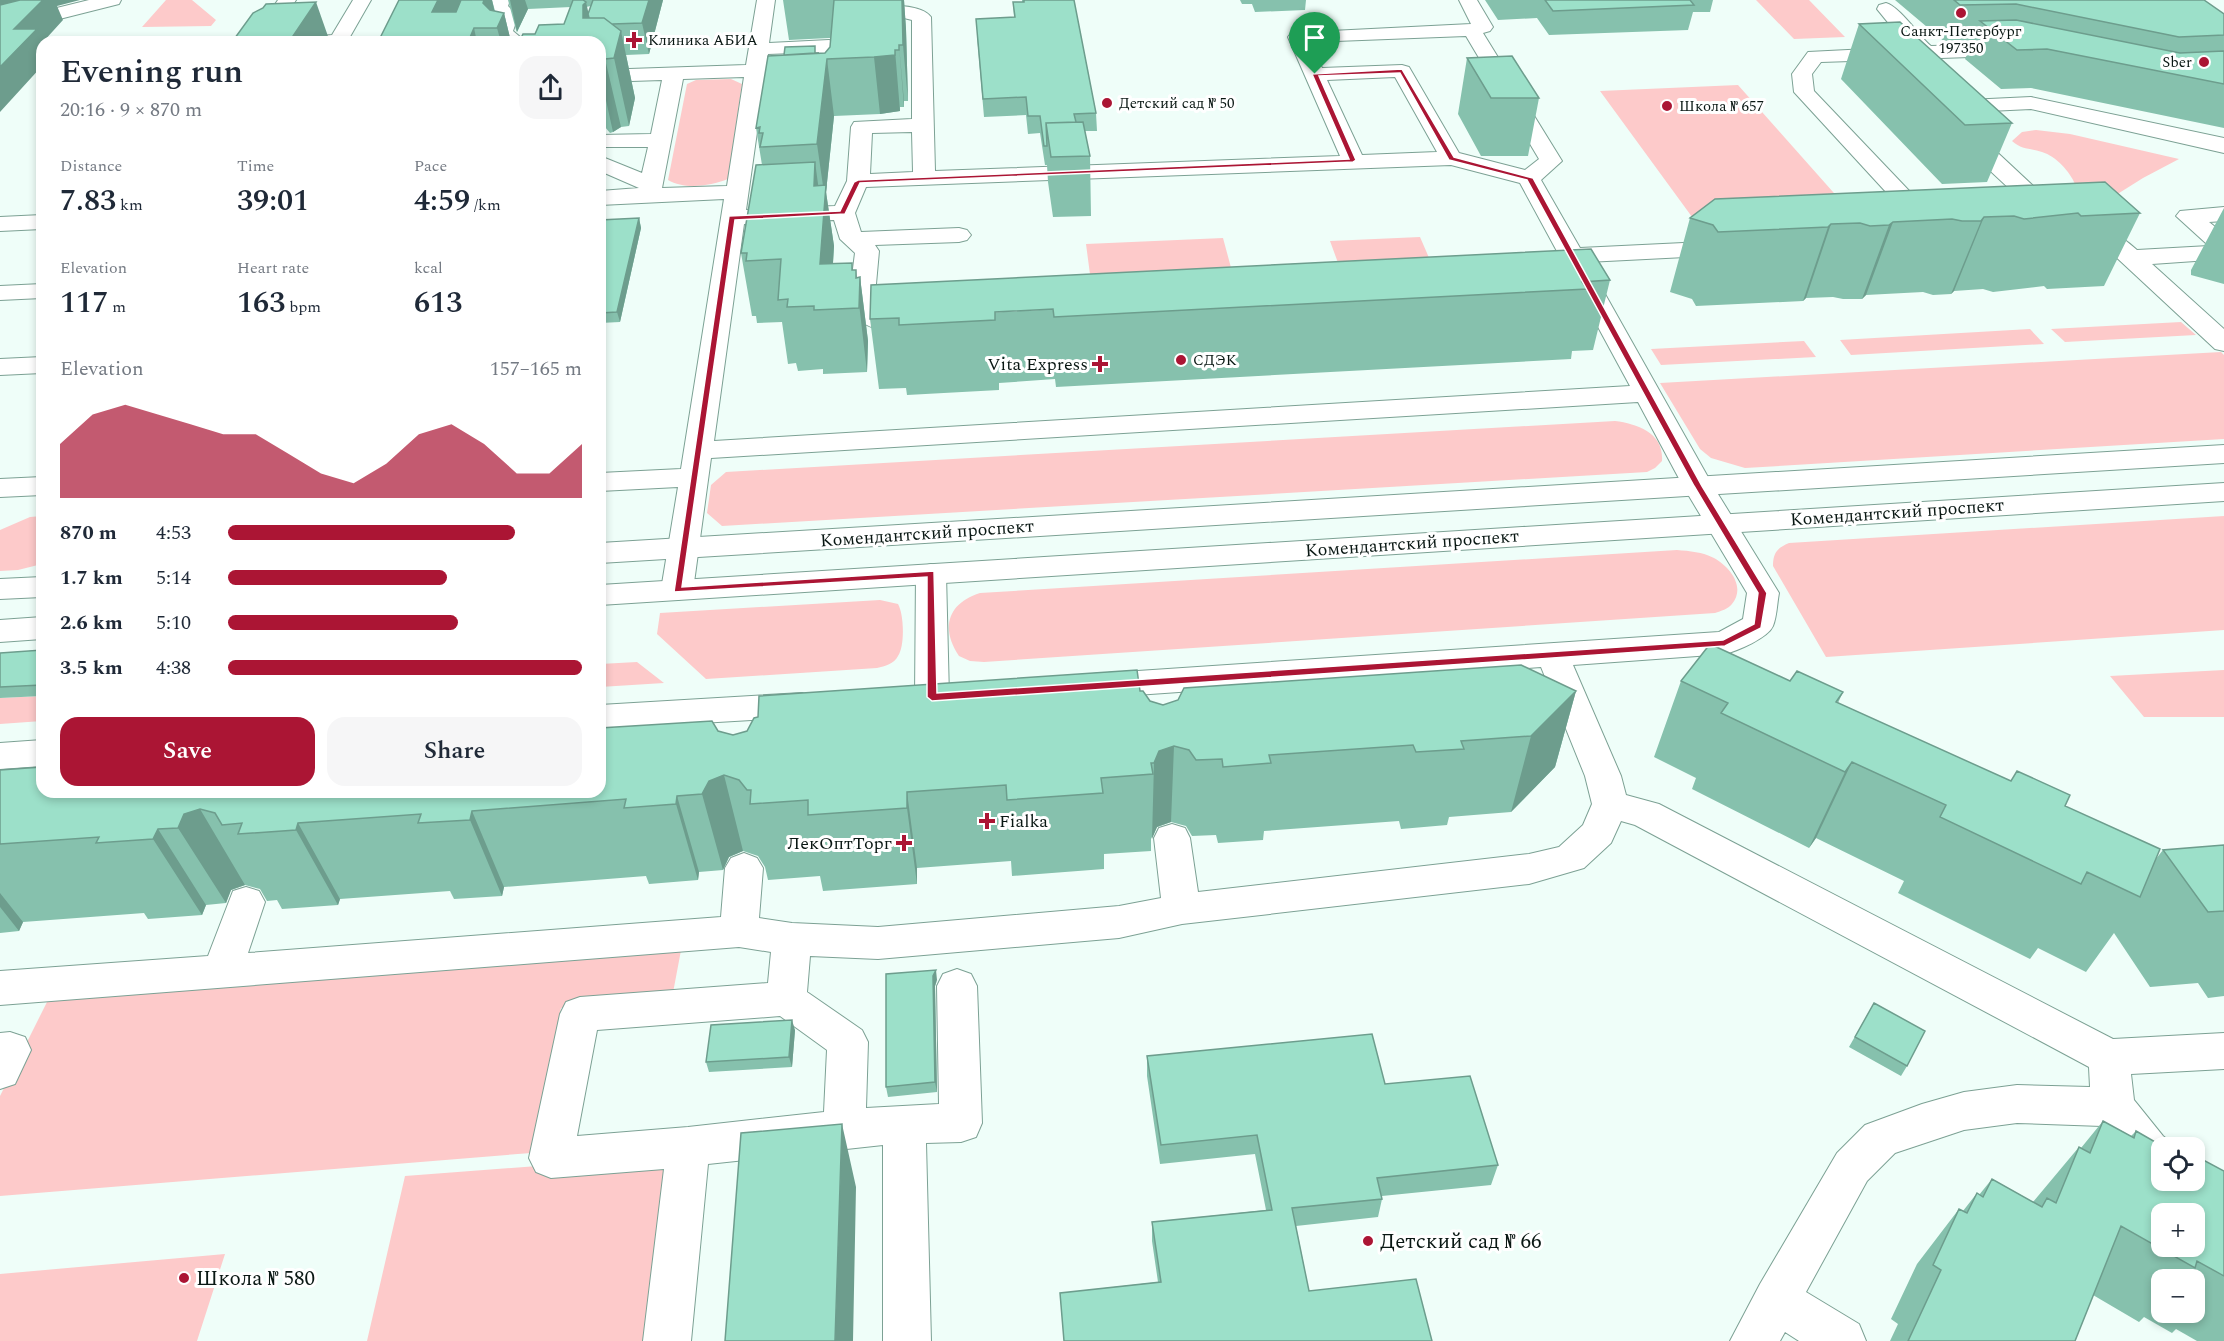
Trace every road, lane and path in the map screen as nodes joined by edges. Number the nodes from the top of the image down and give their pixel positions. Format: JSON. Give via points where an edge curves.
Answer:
{"nodes":[{"id":1,"x":112,"y":0,"type":"edge"},
{"id":2,"x":287,"y":0,"type":"edge"},
{"id":3,"x":362,"y":0,"type":"edge"},
{"id":4,"x":501,"y":0,"type":"edge"},
{"id":5,"x":766,"y":0,"type":"edge"},
{"id":6,"x":857,"y":0,"type":"edge"},
{"id":7,"x":1468,"y":0,"type":"edge"},
{"id":8,"x":1886,"y":9,"type":"dead end"},
{"id":9,"x":0,"y":28,"type":"edge"},
{"id":10,"x":1472,"y":30,"type":"junction"},
{"id":11,"x":263,"y":36,"type":"edge"},
{"id":12,"x":341,"y":36,"type":"edge"},
{"id":13,"x":507,"y":36,"type":"edge"},
{"id":14,"x":1927,"y":53,"type":"junction"},
{"id":15,"x":2029,"y":57,"type":"edge"},
{"id":16,"x":756,"y":60,"type":"junction"},
{"id":17,"x":674,"y":73,"type":"junction"},
{"id":18,"x":1315,"y":74,"type":"junction"},
{"id":19,"x":606,"y":76,"type":"edge"},
{"id":20,"x":814,"y":103,"type":"edge"},
{"id":21,"x":924,"y":125,"type":"junction"},
{"id":22,"x":660,"y":140,"type":"junction"},
{"id":23,"x":606,"y":141,"type":"edge"},
{"id":24,"x":2224,"y":146,"type":"edge"},
{"id":25,"x":1451,"y":158,"type":"junction"},
{"id":26,"x":1353,"y":160,"type":"junction"},
{"id":27,"x":606,"y":166,"type":"edge"},
{"id":28,"x":1529,"y":178,"type":"junction"},
{"id":29,"x":924,"y":179,"type":"junction"},
{"id":30,"x":858,"y":182,"type":"junction"},
{"id":31,"x":650,"y":190,"type":"junction"},
{"id":32,"x":736,"y":192,"type":"junction"},
{"id":33,"x":606,"y":197,"type":"edge"},
{"id":34,"x":843,"y":213,"type":"junction"},
{"id":35,"x":2224,"y":214,"type":"edge"},
{"id":36,"x":732,"y":218,"type":"junction"},
{"id":37,"x":36,"y":222,"type":"edge"},
{"id":38,"x":0,"y":224,"type":"edge"},
{"id":39,"x":2068,"y":231,"type":"junction"},
{"id":40,"x":2045,"y":232,"type":"edge"},
{"id":41,"x":959,"y":235,"type":"dead end"},
{"id":42,"x":1916,"y":238,"type":"edge"},
{"id":43,"x":852,"y":239,"type":"junction"},
{"id":44,"x":1750,"y":246,"type":"edge"},
{"id":45,"x":2224,"y":246,"type":"edge"},
{"id":46,"x":2224,"y":252,"type":"edge"},
{"id":47,"x":1572,"y":256,"type":"junction"},
{"id":48,"x":2132,"y":258,"type":"junction"},
{"id":49,"x":36,"y":291,"type":"edge"},
{"id":50,"x":0,"y":293,"type":"edge"},
{"id":51,"x":930,"y":323,"type":"edge"},
{"id":52,"x":2224,"y":343,"type":"edge"},
{"id":53,"x":34,"y":366,"type":"edge"},
{"id":54,"x":0,"y":367,"type":"edge"},
{"id":55,"x":1647,"y":393,"type":"junction"},
{"id":56,"x":2224,"y":454,"type":"edge"},
{"id":57,"x":695,"y":463,"type":"junction"},
{"id":58,"x":606,"y":481,"type":"edge"},
{"id":59,"x":36,"y":486,"type":"edge"},
{"id":60,"x":1698,"y":486,"type":"junction"},
{"id":61,"x":0,"y":488,"type":"edge"},
{"id":62,"x":2224,"y":492,"type":"edge"},
{"id":63,"x":1720,"y":523,"type":"junction"},
{"id":64,"x":682,"y":548,"type":"junction"},
{"id":65,"x":606,"y":553,"type":"edge"},
{"id":66,"x":931,"y":574,"type":"junction"},
{"id":67,"x":36,"y":587,"type":"edge"},
{"id":68,"x":0,"y":589,"type":"edge"},
{"id":69,"x":677,"y":590,"type":"junction"},
{"id":70,"x":606,"y":595,"type":"edge"},
{"id":71,"x":36,"y":628,"type":"edge"},
{"id":72,"x":0,"y":631,"type":"edge"},
{"id":73,"x":1553,"y":655,"type":"junction"},
{"id":74,"x":1064,"y":688,"type":"edge"},
{"id":75,"x":898,"y":699,"type":"edge"},
{"id":76,"x":829,"y":703,"type":"edge"},
{"id":77,"x":606,"y":717,"type":"edge"},
{"id":78,"x":36,"y":753,"type":"edge"},
{"id":79,"x":0,"y":756,"type":"edge"},
{"id":80,"x":1610,"y":804,"type":"junction"},
{"id":81,"x":1172,"y":838,"type":"dead end"},
{"id":82,"x":744,"y":868,"type":"dead end"},
{"id":83,"x":246,"y":902,"type":"dead end"},
{"id":84,"x":1182,"y":909,"type":"junction"},
{"id":85,"x":739,"y":931,"type":"junction"},
{"id":86,"x":792,"y":939,"type":"junction"},
{"id":87,"x":222,"y":971,"type":"junction"},
{"id":88,"x":957,"y":986,"type":"dead end"},
{"id":89,"x":0,"y":988,"type":"edge"},
{"id":90,"x":786,"y":999,"type":"junction"},
{"id":91,"x":0,"y":1051,"type":"edge"},
{"id":92,"x":2224,"y":1051,"type":"edge"},
{"id":93,"x":2109,"y":1058,"type":"junction"},
{"id":94,"x":0,"y":1071,"type":"edge"},
{"id":95,"x":2113,"y":1107,"type":"junction"},
{"id":96,"x":904,"y":1124,"type":"junction"},
{"id":97,"x":844,"y":1129,"type":"junction"},
{"id":98,"x":688,"y":1147,"type":"junction"},
{"id":99,"x":2151,"y":1152,"type":"edge"},
{"id":100,"x":1776,"y":1300,"type":"junction"},
{"id":101,"x":667,"y":1341,"type":"edge"},
{"id":102,"x":907,"y":1341,"type":"edge"},
{"id":103,"x":1754,"y":1341,"type":"edge"},
{"id":104,"x":1842,"y":1341,"type":"edge"}],
"edges":[{"from":1,"to":9,"type":"main road"},
{"from":2,"to":11,"type":"main road"},
{"from":3,"to":12,"type":"main road"},
{"from":4,"to":13,"type":"main road","via":[[498,7],[509,16],[503,33]]},
{"from":5,"to":16,"type":"main road"},
{"from":6,"to":21,"type":"main road","via":[[857,13],[901,11],[921,17]]},
{"from":7,"to":10,"type":"main road","via":[[1483,27]]},
{"from":8,"to":14,"type":"main road"},
{"from":10,"to":18,"type":"main road","via":[[1298,37]]},
{"from":10,"to":28,"type":"main road","via":[[1551,160]]},
{"from":14,"to":15,"type":"main road","via":[[2007,42]]},
{"from":14,"to":42,"type":"main road","via":[[1815,56],[1802,74],[1803,92],[1940,237]]},
{"from":16,"to":17,"type":"main road"},
{"from":16,"to":20,"type":"main road","via":[[830,46],[825,103]]},
{"from":16,"to":32,"type":"main road","via":[[760,106]]},
{"from":17,"to":19,"type":"main road"},
{"from":17,"to":22,"type":"main road"},
{"from":18,"to":25,"type":"main road","via":[[1402,71]]},
{"from":18,"to":26,"type":"main road"},
{"from":21,"to":29,"type":"main road"},
{"from":21,"to":30,"type":"main road","via":[[862,127]]},
{"from":22,"to":23,"type":"main road"},
{"from":22,"to":31,"type":"main road"},
{"from":24,"to":39,"type":"main road","via":[[2031,103],[1935,107]]},
{"from":25,"to":26,"type":"main road"},
{"from":25,"to":28,"type":"main road"},
{"from":26,"to":29,"type":"main road"},
{"from":27,"to":31,"type":"main road"},
{"from":28,"to":47,"type":"main road"},
{"from":29,"to":30,"type":"main road"},
{"from":30,"to":34,"type":"main road"},
{"from":31,"to":32,"type":"main road"},
{"from":31,"to":33,"type":"main road"},
{"from":32,"to":36,"type":"main road"},
{"from":34,"to":36,"type":"main road"},
{"from":34,"to":43,"type":"main road"},
{"from":35,"to":45,"type":"main road","via":[[2188,216]]},
{"from":36,"to":57,"type":"main road"},
{"from":37,"to":38,"type":"main road"},
{"from":39,"to":40,"type":"main road"},
{"from":39,"to":48,"type":"main road","via":[[2110,239]]},
{"from":41,"to":43,"type":"main road"},
{"from":43,"to":51,"type":"main road","via":[[867,251],[861,308],[884,325]]},
{"from":44,"to":47,"type":"main road"},
{"from":46,"to":48,"type":"main road"},
{"from":47,"to":55,"type":"main road","via":[[1577,288]]},
{"from":48,"to":52,"type":"main road"},
{"from":49,"to":50,"type":"main road"},
{"from":53,"to":54,"type":"main road"},
{"from":55,"to":57,"type":"main road"},
{"from":55,"to":60,"type":"main road"},
{"from":56,"to":60,"type":"main road","name":"Комендантский проспект"},
{"from":57,"to":58,"type":"main road"},
{"from":57,"to":64,"type":"main road"},
{"from":59,"to":61,"type":"main road"},
{"from":60,"to":63,"type":"main road"},
{"from":60,"to":64,"type":"main road","name":"Комендантский проспект"},
{"from":62,"to":63,"type":"main road","name":"Комендантский проспект"},
{"from":63,"to":66,"type":"main road","name":"Комендантский проспект"},
{"from":63,"to":73,"type":"main road","via":[[1763,593],[1758,625],[1731,659]]},
{"from":64,"to":65,"type":"main road","name":"Комендантский проспект"},
{"from":64,"to":69,"type":"main road"},
{"from":66,"to":69,"type":"main road","name":"Комендантский проспект"},
{"from":66,"to":75,"type":"main road","via":[[944,696]]},
{"from":67,"to":68,"type":"main road"},
{"from":69,"to":70,"type":"main road","name":"Комендантский проспект"},
{"from":71,"to":72,"type":"main road"},
{"from":73,"to":74,"type":"main road"},
{"from":73,"to":80,"type":"main road","via":[[1603,777]]},
{"from":76,"to":77,"type":"main road"},
{"from":78,"to":79,"type":"main road"},
{"from":80,"to":84,"type":"main road","via":[[1598,833],[1571,858],[1529,869]]},
{"from":80,"to":93,"type":"main road","via":[[1646,814]]},
{"from":81,"to":84,"type":"main road"},
{"from":82,"to":85,"type":"main road"},
{"from":83,"to":87,"type":"main road"},
{"from":84,"to":86,"type":"main road","via":[[1119,922],[878,943]]},
{"from":85,"to":86,"type":"main road"},
{"from":85,"to":87,"type":"main road"},
{"from":86,"to":90,"type":"main road"},
{"from":87,"to":89,"type":"main road"},
{"from":88,"to":96,"type":"main road","via":[[962,1123]]},
{"from":90,"to":97,"type":"main road","via":[[848,1042]]},
{"from":90,"to":98,"type":"main road","via":[[580,1014],[551,1158]]},
{"from":91,"to":94,"type":"main road","via":[[10,1050]]},
{"from":92,"to":93,"type":"main road"},
{"from":93,"to":95,"type":"main road"},
{"from":95,"to":99,"type":"main road"},
{"from":95,"to":100,"type":"main road","via":[[2017,1104],[1964,1111],[1880,1139],[1852,1167]]},
{"from":96,"to":97,"type":"main road"},
{"from":96,"to":102,"type":"main road"},
{"from":97,"to":98,"type":"main road"},
{"from":98,"to":101,"type":"main road"},
{"from":100,"to":103,"type":"main road"},
{"from":100,"to":104,"type":"main road"}]}
